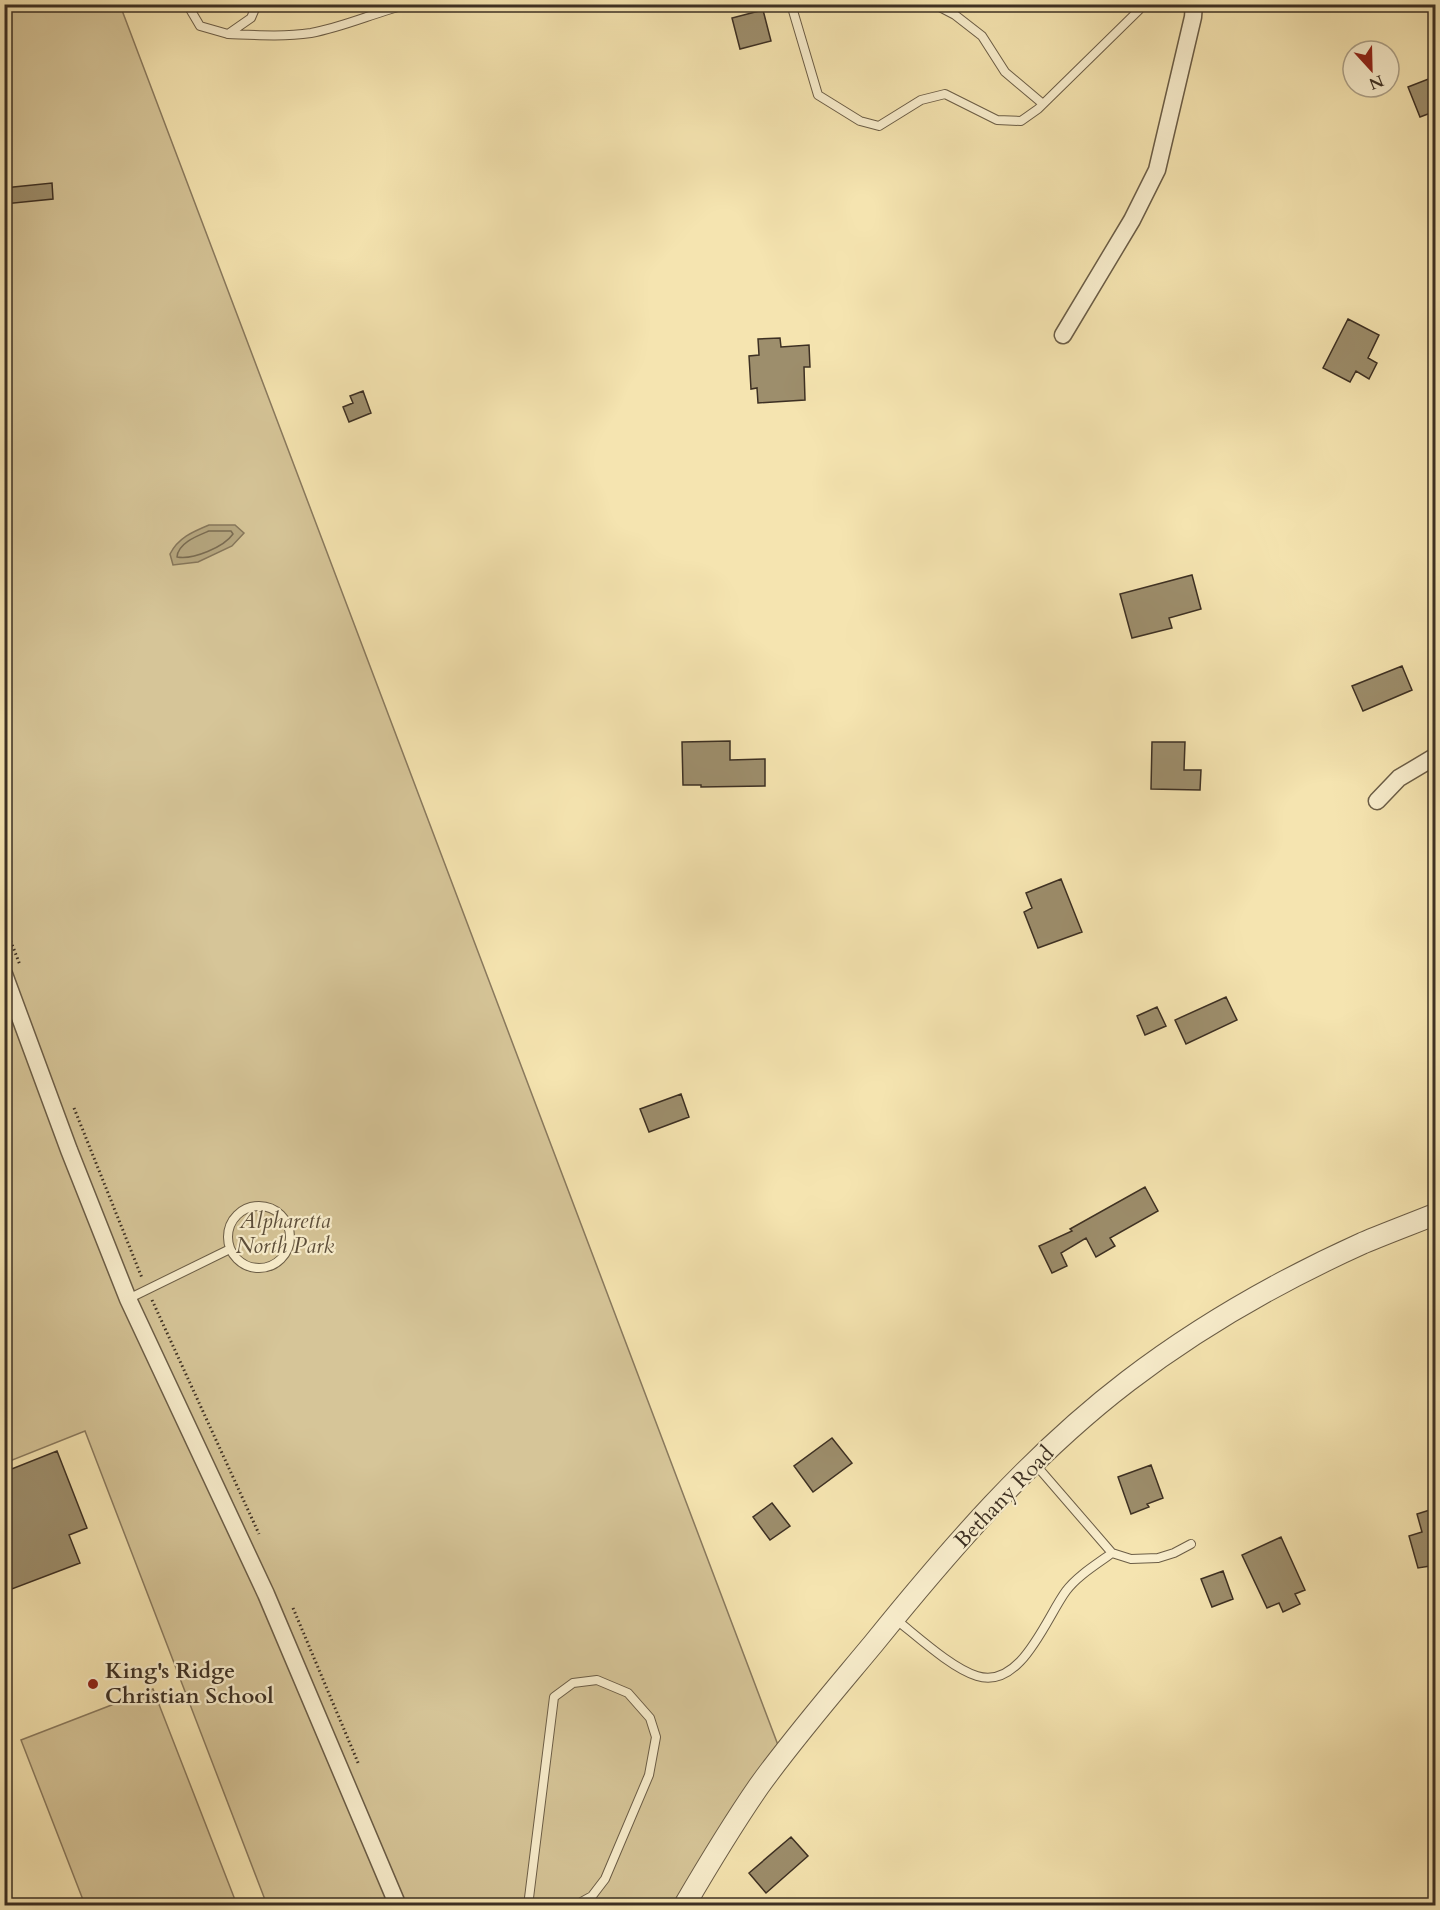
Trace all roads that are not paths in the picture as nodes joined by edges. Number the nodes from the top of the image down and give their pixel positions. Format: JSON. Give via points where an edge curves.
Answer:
{"nodes":[{"id":1,"x":187,"y":4,"type":"edge"},
{"id":2,"x":257,"y":4,"type":"edge"},
{"id":3,"x":409,"y":4,"type":"edge"},
{"id":4,"x":791,"y":4,"type":"edge"},
{"id":5,"x":934,"y":4,"type":"edge"},
{"id":6,"x":1140,"y":4,"type":"edge"},
{"id":7,"x":1194,"y":4,"type":"edge"},
{"id":8,"x":228,"y":34,"type":"junction"},
{"id":9,"x":1043,"y":104,"type":"junction"},
{"id":10,"x":1063,"y":335,"type":"dead end"},
{"id":11,"x":1436,"y":756,"type":"edge"},
{"id":12,"x":1377,"y":801,"type":"dead end"},
{"id":13,"x":4,"y":975,"type":"edge"},
{"id":14,"x":1436,"y":1214,"type":"edge"},
{"id":15,"x":230,"y":1249,"type":"junction"},
{"id":16,"x":128,"y":1299,"type":"junction"},
{"id":17,"x":1035,"y":1463,"type":"junction"},
{"id":18,"x":1191,"y":1544,"type":"dead end"},
{"id":19,"x":1112,"y":1553,"type":"junction"},
{"id":20,"x":894,"y":1618,"type":"junction"},
{"id":21,"x":398,"y":1905,"type":"edge"},
{"id":22,"x":528,"y":1905,"type":"edge"},
{"id":23,"x":574,"y":1905,"type":"edge"},
{"id":24,"x":684,"y":1905,"type":"edge"}],
"edges":[{"from":1,"to":8,"type":"lane","via":[[200,26]]},
{"from":2,"to":8,"type":"lane","via":[[251,18]]},
{"from":3,"to":8,"type":"lane","via":[[310,33]]},
{"from":4,"to":9,"type":"lane","via":[[818,95],[860,121],[879,126],[921,100],[945,94],[997,120],[1021,121]]},
{"from":5,"to":9,"type":"lane","via":[[982,36],[1005,72]]},
{"from":6,"to":9,"type":"lane"},
{"from":7,"to":10,"type":"street","via":[[1157,170],[1132,220]]},
{"from":11,"to":12,"type":"street","via":[[1399,778]]},
{"from":13,"to":16,"type":"street"},
{"from":14,"to":17,"type":"street","name":"Bethany Road","via":[[1363,1243],[1237,1308],[1129,1381]]},
{"from":15,"to":15,"type":"lane","via":[[240,1263],[257,1268],[276,1263],[288,1246],[288,1225],[273,1210],[252,1206],[234,1217]]},
{"from":15,"to":16,"type":"lane"},
{"from":16,"to":21,"type":"street","via":[[266,1594]]},
{"from":17,"to":19,"type":"lane"},
{"from":17,"to":20,"type":"street","name":"Bethany Road","via":[[936,1567]]},
{"from":18,"to":19,"type":"lane","via":[[1158,1558]]},
{"from":19,"to":20,"type":"lane","via":[[1068,1588],[1028,1651],[1012,1669],[994,1678],[967,1671]]},
{"from":20,"to":24,"type":"street","name":"Bethany Road","via":[[760,1785]]},
{"from":22,"to":23,"type":"lane","via":[[554,1697],[573,1683],[597,1680],[628,1693],[651,1718],[656,1737],[648,1775],[605,1879],[592,1896]]}]}
